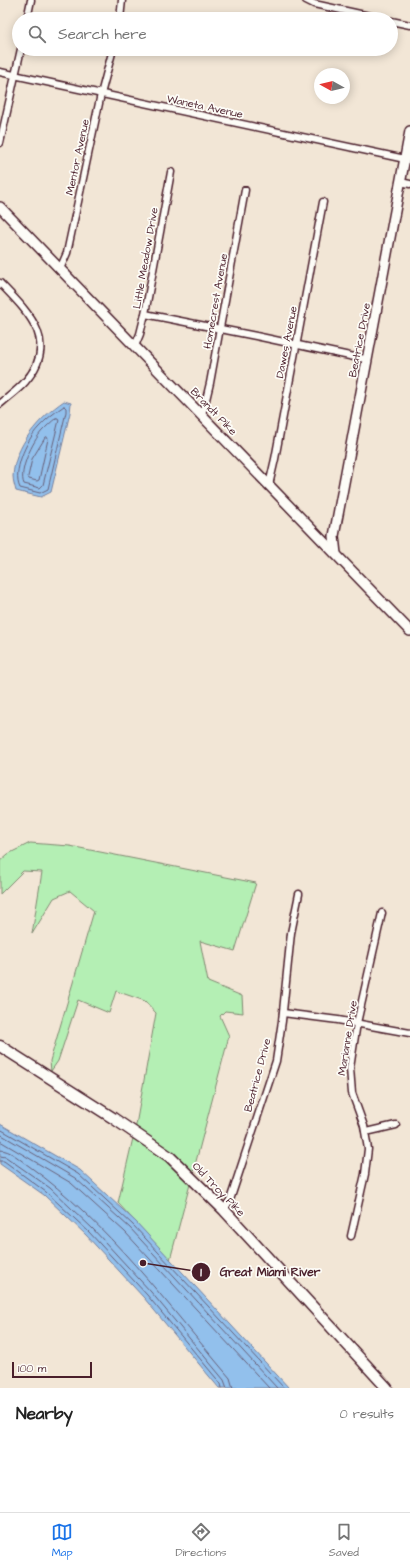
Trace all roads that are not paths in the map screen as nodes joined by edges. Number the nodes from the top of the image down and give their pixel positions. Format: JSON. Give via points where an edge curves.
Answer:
{"nodes":[{"id":1,"x":31,"y":0,"type":"edge"},
{"id":2,"x":122,"y":0,"type":"edge"},
{"id":3,"x":306,"y":0,"type":"edge"},
{"id":4,"x":28,"y":12,"type":"edge"},
{"id":5,"x":121,"y":12,"type":"edge"},
{"id":6,"x":351,"y":12,"type":"edge"},
{"id":7,"x":398,"y":22,"type":"edge"},
{"id":8,"x":410,"y":25,"type":"edge"},
{"id":9,"x":19,"y":56,"type":"edge"},
{"id":10,"x":111,"y":56,"type":"edge"},
{"id":11,"x":0,"y":72,"type":"edge"},
{"id":12,"x":15,"y":75,"type":"junction"},
{"id":13,"x":102,"y":94,"type":"junction"},
{"id":14,"x":410,"y":131,"type":"edge"},
{"id":15,"x":0,"y":143,"type":"edge"},
{"id":16,"x":405,"y":159,"type":"junction"},
{"id":17,"x":171,"y":172,"type":"dead end"},
{"id":18,"x":400,"y":182,"type":"junction"},
{"id":19,"x":410,"y":184,"type":"edge"},
{"id":20,"x":245,"y":190,"type":"dead end"},
{"id":21,"x":323,"y":202,"type":"dead end"},
{"id":22,"x":0,"y":207,"type":"edge"},
{"id":23,"x":60,"y":269,"type":"junction"},
{"id":24,"x":0,"y":284,"type":"edge"},
{"id":25,"x":145,"y":314,"type":"junction"},
{"id":26,"x":220,"y":329,"type":"junction"},
{"id":27,"x":296,"y":345,"type":"junction"},
{"id":28,"x":135,"y":346,"type":"junction"},
{"id":29,"x":367,"y":359,"type":"junction"},
{"id":30,"x":1,"y":402,"type":"edge"},
{"id":31,"x":201,"y":415,"type":"junction"},
{"id":32,"x":269,"y":485,"type":"junction"},
{"id":33,"x":336,"y":554,"type":"junction"},
{"id":34,"x":410,"y":631,"type":"edge"},
{"id":35,"x":298,"y":894,"type":"dead end"},
{"id":36,"x":382,"y":913,"type":"dead end"},
{"id":37,"x":283,"y":1013,"type":"junction"},
{"id":38,"x":357,"y":1023,"type":"junction"},
{"id":39,"x":410,"y":1033,"type":"edge"},
{"id":40,"x":0,"y":1046,"type":"edge"},
{"id":41,"x":396,"y":1125,"type":"dead end"},
{"id":42,"x":366,"y":1132,"type":"junction"},
{"id":43,"x":224,"y":1210,"type":"junction"},
{"id":44,"x":351,"y":1236,"type":"dead end"},
{"id":45,"x":387,"y":1388,"type":"edge"}],
"edges":[{"from":1,"to":4,"type":"street"},
{"from":2,"to":5,"type":"street"},
{"from":3,"to":6,"type":"street"},
{"from":7,"to":8,"type":"street"},
{"from":9,"to":12,"type":"street"},
{"from":10,"to":13,"type":"street","name":"Mentor Avenue"},
{"from":11,"to":12,"type":"street","name":"Waneta Avenue"},
{"from":12,"to":13,"type":"street","name":"Waneta Avenue"},
{"from":12,"to":15,"type":"street"},
{"from":13,"to":16,"type":"street","name":"Waneta Avenue"},
{"from":13,"to":23,"type":"street","name":"Mentor Avenue","via":[[67,253]]},
{"from":14,"to":16,"type":"main road","name":"Beatrice Drive"},
{"from":16,"to":18,"type":"main road","name":"Beatrice Drive"},
{"from":17,"to":25,"type":"street","name":"Little Meadow Drive"},
{"from":18,"to":19,"type":"street"},
{"from":18,"to":29,"type":"main road","name":"Beatrice Drive"},
{"from":20,"to":26,"type":"street","name":"Homecrest Avenue"},
{"from":21,"to":27,"type":"street","name":"Dawes Avenue"},
{"from":22,"to":23,"type":"main road","name":"Brandt Pike"},
{"from":23,"to":28,"type":"main road","name":"Brandt Pike"},
{"from":24,"to":30,"type":"street","via":[[29,313],[38,328],[41,346],[38,364],[25,382]]},
{"from":25,"to":26,"type":"street"},
{"from":25,"to":28,"type":"street","name":"Little Meadow Drive"},
{"from":26,"to":27,"type":"street"},
{"from":26,"to":31,"type":"street","name":"Homecrest Avenue"},
{"from":27,"to":29,"type":"street"},
{"from":27,"to":32,"type":"street","name":"Dawes Avenue"},
{"from":28,"to":31,"type":"main road","name":"Brandt Pike"},
{"from":29,"to":33,"type":"main road","name":"Beatrice Drive","via":[[334,536]]},
{"from":31,"to":32,"type":"main road","name":"Brandt Pike"},
{"from":32,"to":33,"type":"main road","name":"Brandt Pike"},
{"from":33,"to":34,"type":"main road","name":"Brandt Pike"},
{"from":35,"to":37,"type":"street","name":"Beatrice Drive","via":[[289,947]]},
{"from":36,"to":38,"type":"street","name":"Marianne Drive"},
{"from":37,"to":38,"type":"street"},
{"from":37,"to":43,"type":"street","name":"Beatrice Drive","via":[[269,1083],[234,1188]]},
{"from":38,"to":39,"type":"street"},
{"from":38,"to":42,"type":"street","name":"Marianne Drive","via":[[349,1077]]},
{"from":40,"to":43,"type":"main road","name":"Old Troy Pike","via":[[157,1148],[182,1168]]},
{"from":41,"to":42,"type":"street"},
{"from":42,"to":44,"type":"street","name":"Marianne Drive","via":[[367,1161]]},
{"from":43,"to":45,"type":"main road","name":"Old Troy Pike"}]}
